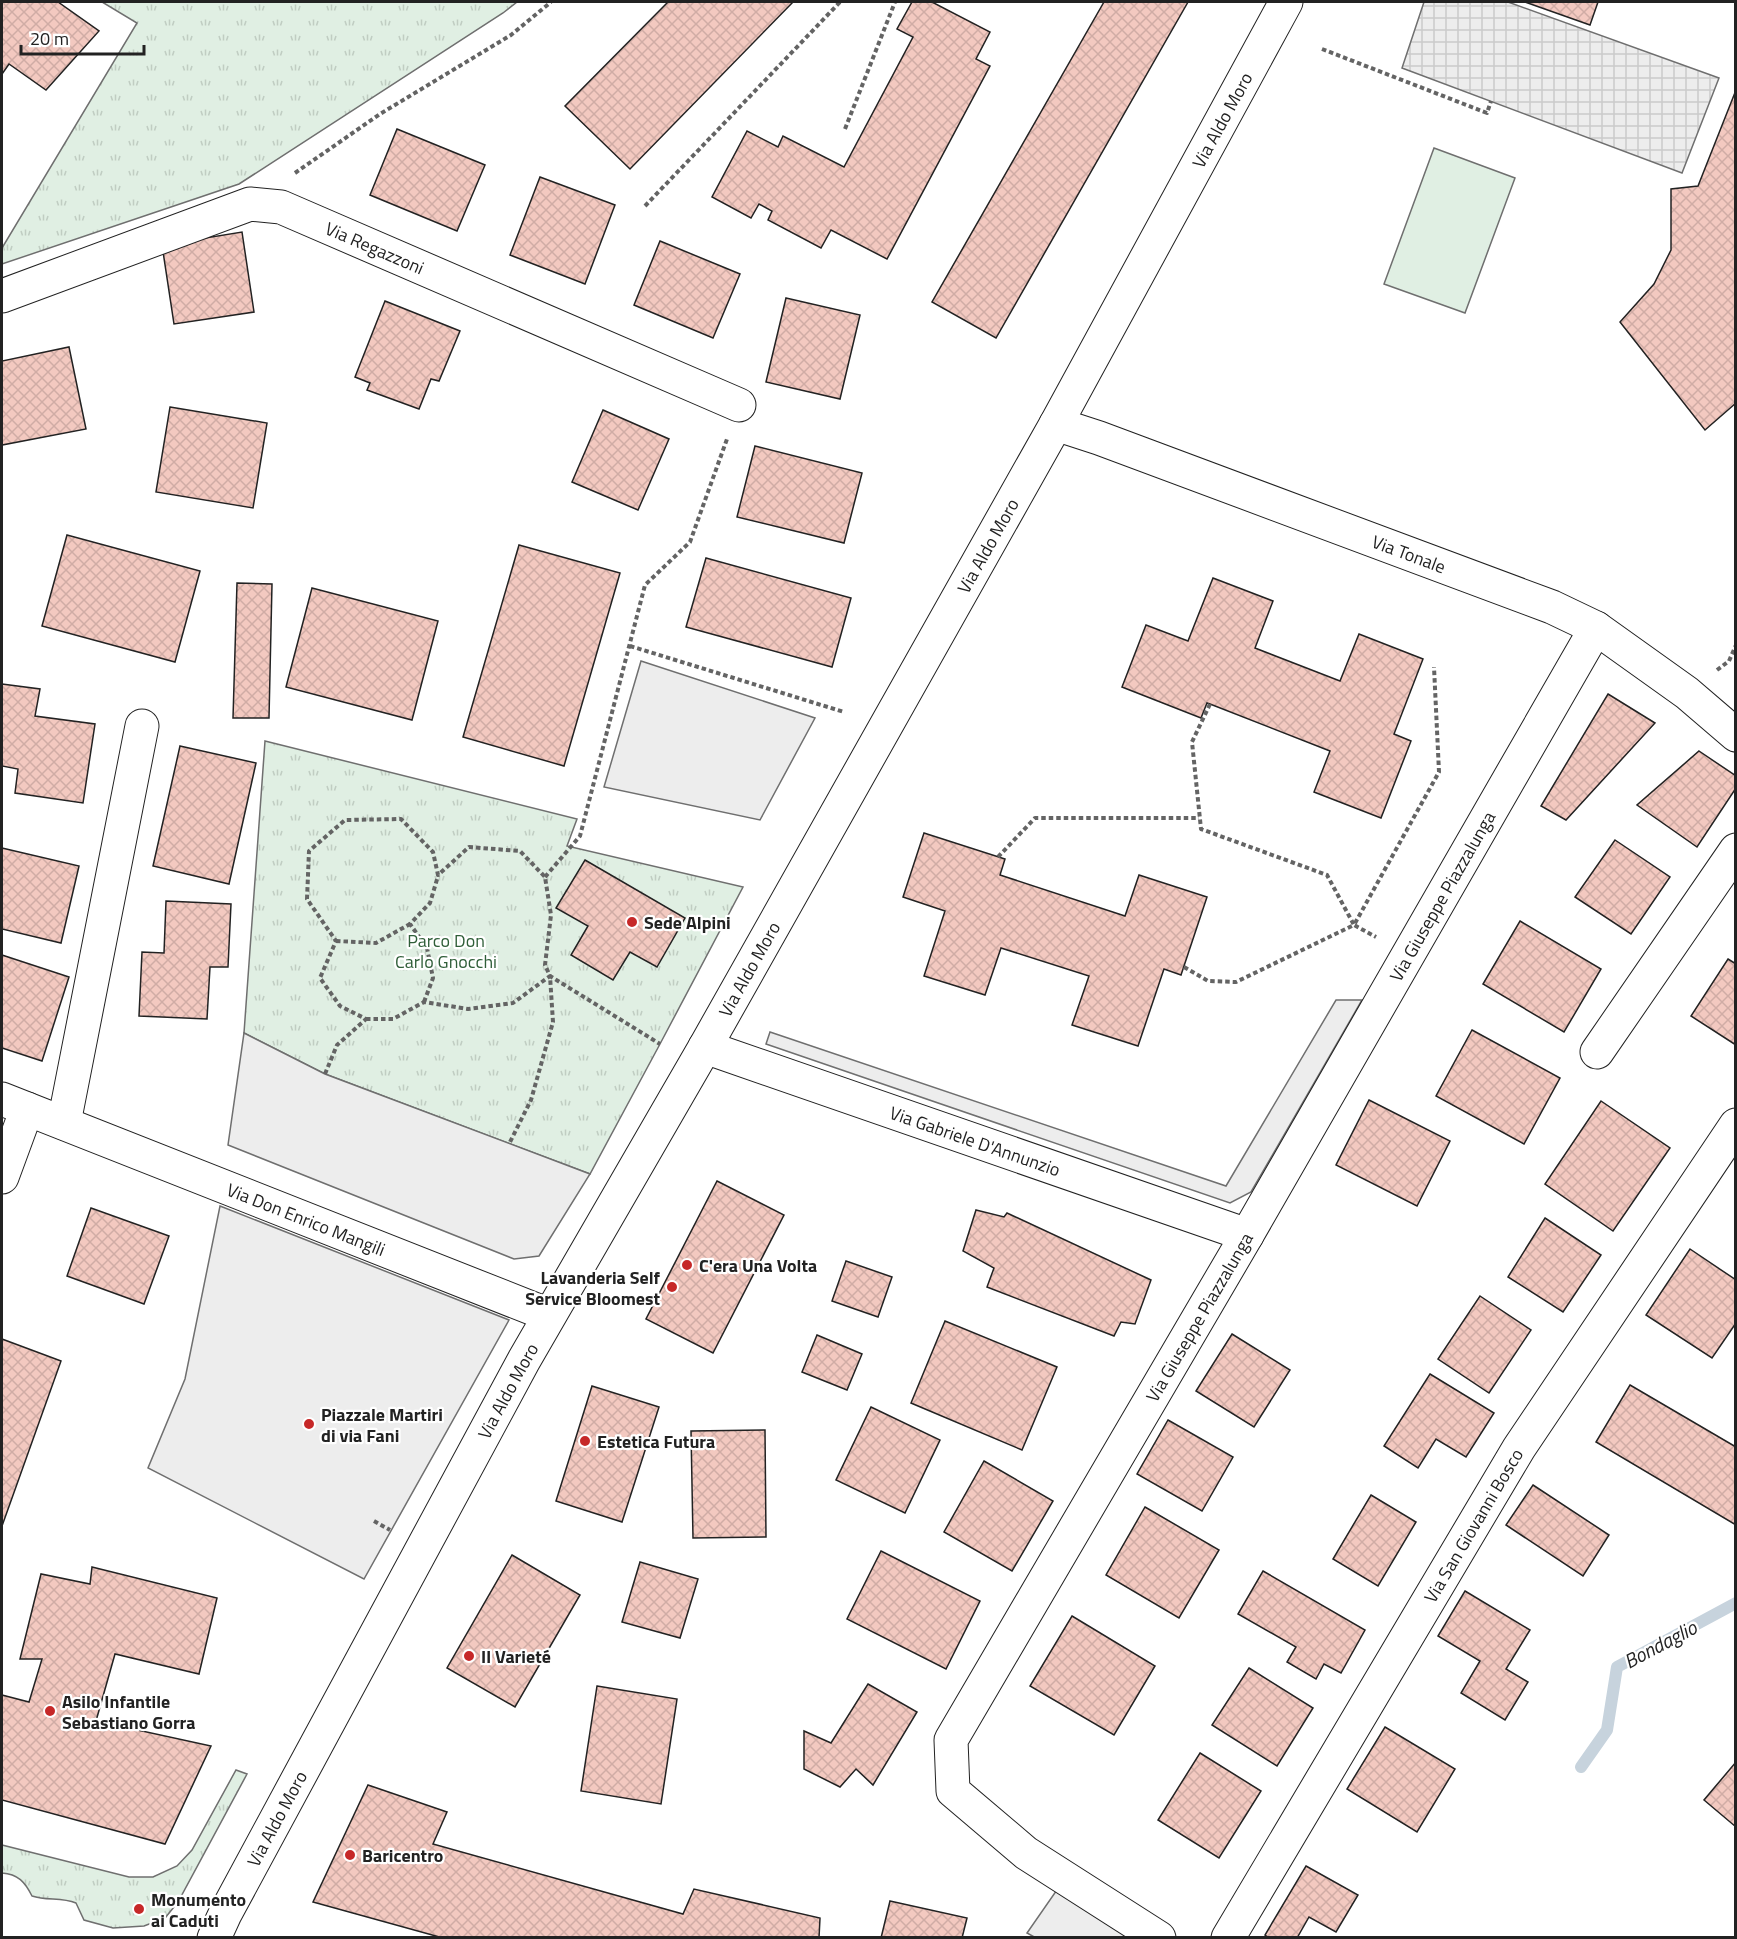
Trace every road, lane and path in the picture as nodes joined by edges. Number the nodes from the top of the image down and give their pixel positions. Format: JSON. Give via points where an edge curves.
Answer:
{"nodes":[{"id":1,"x":551,"y":2,"type":"edge"},
{"id":2,"x":840,"y":2,"type":"edge"},
{"id":3,"x":895,"y":2,"type":"edge"},
{"id":4,"x":1286,"y":2,"type":"edge"},
{"id":5,"x":1322,"y":49,"type":"dead end"},
{"id":6,"x":1491,"y":101,"type":"dead end"},
{"id":7,"x":845,"y":129,"type":"dead end"},
{"id":8,"x":250,"y":204,"type":"junction"},
{"id":9,"x":645,"y":206,"type":"dead end"},
{"id":10,"x":2,"y":296,"type":"edge"},
{"id":11,"x":739,"y":405,"type":"joint"},
{"id":12,"x":1056,"y":424,"type":"junction"},
{"id":13,"x":1596,"y":628,"type":"junction"},
{"id":14,"x":630,"y":645,"type":"junction"},
{"id":15,"x":1434,"y":668,"type":"dead end"},
{"id":16,"x":1210,"y":704,"type":"dead end"},
{"id":17,"x":844,"y":712,"type":"dead end"},
{"id":18,"x":142,"y":726,"type":"dead end"},
{"id":19,"x":1736,"y":735,"type":"edge"},
{"id":20,"x":1200,"y":818,"type":"junction"},
{"id":21,"x":1736,"y":850,"type":"edge"},
{"id":22,"x":998,"y":857,"type":"dead end"},
{"id":23,"x":438,"y":875,"type":"junction"},
{"id":24,"x":545,"y":878,"type":"junction"},
{"id":25,"x":410,"y":924,"type":"junction"},
{"id":26,"x":1354,"y":925,"type":"junction"},
{"id":27,"x":336,"y":941,"type":"junction"},
{"id":28,"x":1409,"y":953,"type":"junction"},
{"id":29,"x":1184,"y":967,"type":"dead end"},
{"id":30,"x":550,"y":976,"type":"junction"},
{"id":31,"x":424,"y":1002,"type":"junction"},
{"id":32,"x":366,"y":1019,"type":"junction"},
{"id":33,"x":660,"y":1044,"type":"dead end"},
{"id":34,"x":705,"y":1047,"type":"junction"},
{"id":35,"x":1598,"y":1052,"type":"dead end"},
{"id":36,"x":325,"y":1074,"type":"dead end"},
{"id":37,"x":14,"y":1104,"type":"edge"},
{"id":38,"x":64,"y":1123,"type":"junction"},
{"id":39,"x":1736,"y":1125,"type":"edge"},
{"id":40,"x":509,"y":1144,"type":"dead end"},
{"id":41,"x":2,"y":1176,"type":"edge"},
{"id":42,"x":1247,"y":1235,"type":"junction"},
{"id":43,"x":549,"y":1315,"type":"junction"},
{"id":44,"x":374,"y":1521,"type":"dead end"},
{"id":45,"x":396,"y":1533,"type":"dead end"},
{"id":46,"x":214,"y":1938,"type":"edge"},
{"id":47,"x":1160,"y":1938,"type":"edge"},
{"id":48,"x":1228,"y":1938,"type":"edge"}],
"edges":[{"from":1,"to":8,"type":"path","via":[[512,35],[380,114]]},
{"from":2,"to":9,"type":"path"},
{"from":3,"to":7,"type":"path"},
{"from":4,"to":12,"type":"street","name":"Via Aldo Moro"},
{"from":5,"to":6,"type":"path","via":[[1487,113]]},
{"from":8,"to":10,"type":"street","name":"Via Regazzoni"},
{"from":8,"to":11,"type":"street","name":"Via Regazzoni","via":[[281,207]]},
{"from":11,"to":14,"type":"path","via":[[690,542],[645,585]]},
{"from":12,"to":13,"type":"street","name":"Via Tonale","via":[[1552,607]]},
{"from":12,"to":34,"type":"street","name":"Via Aldo Moro"},
{"from":13,"to":19,"type":"street","name":"Via Tonale","via":[[1687,693]]},
{"from":13,"to":28,"type":"street","name":"Via Giuseppe Piazzalunga"},
{"from":14,"to":17,"type":"path"},
{"from":14,"to":24,"type":"path","via":[[580,836]]},
{"from":15,"to":26,"type":"path","via":[[1439,772]]},
{"from":16,"to":20,"type":"path","via":[[1192,742]]},
{"from":18,"to":38,"type":"street"},
{"from":20,"to":22,"type":"path","via":[[1035,818]]},
{"from":20,"to":26,"type":"path","via":[[1200,829],[1327,875]]},
{"from":21,"to":35,"type":"street"},
{"from":23,"to":24,"type":"path","via":[[469,847],[520,851]]},
{"from":23,"to":25,"type":"path","via":[[430,903]]},
{"from":23,"to":27,"type":"path","via":[[433,852],[401,819],[345,820],[309,851],[307,899]]},
{"from":24,"to":30,"type":"path","via":[[551,915],[545,965]]},
{"from":25,"to":27,"type":"path","via":[[376,943]]},
{"from":25,"to":31,"type":"path","via":[[427,948],[433,978]]},
{"from":26,"to":28,"type":"path"},
{"from":26,"to":29,"type":"path","via":[[1236,982],[1208,981]]},
{"from":27,"to":32,"type":"path","via":[[320,978],[340,1006]]},
{"from":28,"to":42,"type":"street","name":"Via Giuseppe Piazzalunga"},
{"from":30,"to":31,"type":"path","via":[[513,1003],[468,1008]]},
{"from":30,"to":33,"type":"path"},
{"from":30,"to":40,"type":"path","via":[[553,1022],[531,1100]]},
{"from":31,"to":32,"type":"path","via":[[393,1019]]},
{"from":32,"to":36,"type":"path","via":[[337,1045]]},
{"from":34,"to":42,"type":"street","name":"Via Gabriele D'Annunzio"},
{"from":34,"to":43,"type":"street","name":"Via Aldo Moro"},
{"from":37,"to":38,"type":"street","name":"Via Don Enrico Mangili"},
{"from":37,"to":41,"type":"street","name":"Via Don Enrico Mangili"},
{"from":38,"to":43,"type":"street","name":"Via Don Enrico Mangili"},
{"from":39,"to":48,"type":"street","name":"Via San Giovanni Bosco","via":[[1519,1448]]},
{"from":42,"to":47,"type":"street","name":"Via Giuseppe Piazzalunga","via":[[951,1740],[953,1791],[1026,1852]]},
{"from":43,"to":46,"type":"street","name":"Via Aldo Moro"},
{"from":44,"to":45,"type":"path"}]}
